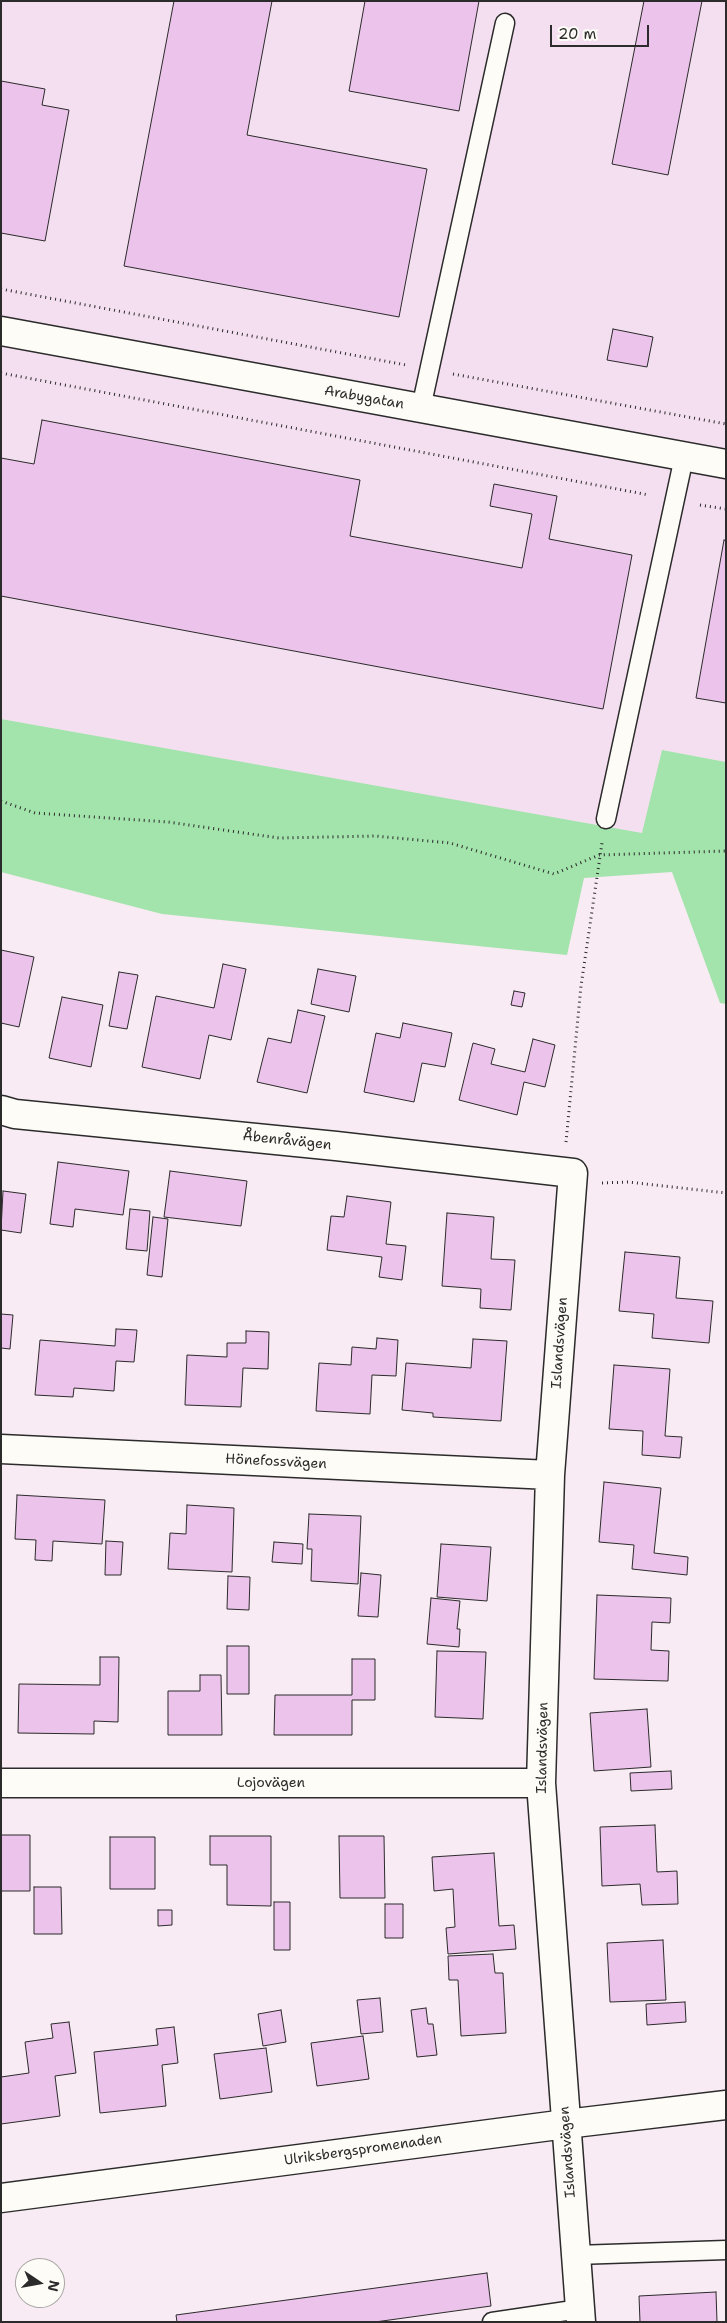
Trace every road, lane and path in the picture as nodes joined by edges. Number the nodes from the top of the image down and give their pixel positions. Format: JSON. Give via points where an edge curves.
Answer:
{"nodes":[{"id":1,"x":505,"y":23,"type":"dead end"},
{"id":2,"x":1,"y":289,"type":"edge"},
{"id":3,"x":1,"y":331,"type":"edge"},
{"id":4,"x":430,"y":369,"type":"junction"},
{"id":5,"x":1,"y":373,"type":"edge"},
{"id":6,"x":421,"y":408,"type":"junction"},
{"id":7,"x":726,"y":424,"type":"edge"},
{"id":8,"x":684,"y":457,"type":"junction"},
{"id":9,"x":726,"y":464,"type":"edge"},
{"id":10,"x":675,"y":500,"type":"junction"},
{"id":11,"x":726,"y":510,"type":"edge"},
{"id":12,"x":1,"y":801,"type":"edge"},
{"id":13,"x":606,"y":819,"type":"joint"},
{"id":14,"x":726,"y":851,"type":"edge"},
{"id":15,"x":599,"y":855,"type":"junction"},
{"id":16,"x":1,"y":1110,"type":"edge"},
{"id":17,"x":570,"y":1176,"type":"junction"},
{"id":18,"x":726,"y":1193,"type":"edge"},
{"id":19,"x":1,"y":1449,"type":"edge"},
{"id":20,"x":550,"y":1475,"type":"junction"},
{"id":21,"x":1,"y":1783,"type":"edge"},
{"id":22,"x":541,"y":1783,"type":"junction"},
{"id":23,"x":726,"y":2105,"type":"edge"},
{"id":24,"x":566,"y":2124,"type":"junction"},
{"id":25,"x":1,"y":2198,"type":"edge"},
{"id":26,"x":726,"y":2250,"type":"edge"},
{"id":27,"x":576,"y":2256,"type":"junction"},
{"id":28,"x":580,"y":2315,"type":"edge"},
{"id":29,"x":492,"y":2322,"type":"edge"}],
"edges":[{"from":1,"to":4,"type":"lane"},
{"from":2,"to":4,"type":"path"},
{"from":3,"to":6,"type":"street","name":"Arabygatan"},
{"from":4,"to":6,"type":"lane"},
{"from":4,"to":7,"type":"path"},
{"from":5,"to":10,"type":"path"},
{"from":6,"to":8,"type":"street","name":"Arabygatan"},
{"from":8,"to":9,"type":"street","name":"Arabygatan"},
{"from":8,"to":10,"type":"lane"},
{"from":10,"to":11,"type":"path"},
{"from":10,"to":13,"type":"lane"},
{"from":12,"to":15,"type":"path","via":[[35,813],[168,822],[279,838],[375,836],[450,843],[554,874]]},
{"from":13,"to":15,"type":"path"},
{"from":14,"to":15,"type":"path"},
{"from":15,"to":17,"type":"path","via":[[581,986]]},
{"from":16,"to":17,"type":"street","name":"Åbenråvägen","via":[[336,1146]]},
{"from":17,"to":18,"type":"path"},
{"from":17,"to":20,"type":"street","name":"Islandsvägen"},
{"from":19,"to":20,"type":"street","name":"Hönefossvägen"},
{"from":20,"to":22,"type":"street","name":"Islandsvägen"},
{"from":21,"to":22,"type":"street","name":"Lojovägen"},
{"from":22,"to":24,"type":"street","name":"Islandsvägen"},
{"from":23,"to":24,"type":"street","name":"Ulriksbergspromenaden"},
{"from":24,"to":25,"type":"street","name":"Ulriksbergspromenaden"},
{"from":24,"to":27,"type":"street","name":"Islandsvägen"},
{"from":26,"to":27,"type":"lane"},
{"from":27,"to":28,"type":"street","name":"Islandsvägen"},
{"from":28,"to":29,"type":"lane"}]}
